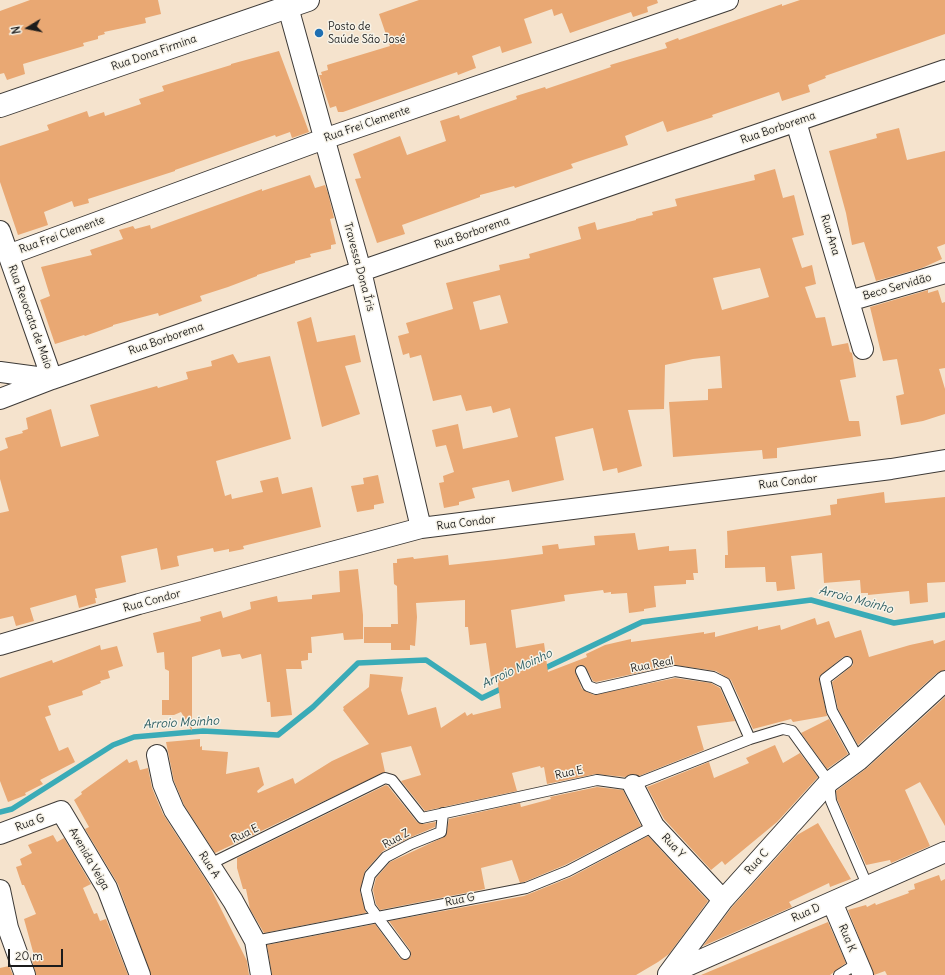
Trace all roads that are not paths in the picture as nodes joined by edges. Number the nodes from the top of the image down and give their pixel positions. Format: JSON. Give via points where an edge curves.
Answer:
{"nodes":[{"id":1,"x":728,"y":0,"type":"edge"},
{"id":2,"x":298,"y":4,"type":"edge"},
{"id":3,"x":945,"y":70,"type":"edge"},
{"id":4,"x":0,"y":106,"type":"edge"},
{"id":5,"x":796,"y":122,"type":"junction"},
{"id":6,"x":324,"y":139,"type":"junction"},
{"id":7,"x":0,"y":232,"type":"edge"},
{"id":8,"x":8,"y":255,"type":"junction"},
{"id":9,"x":361,"y":271,"type":"junction"},
{"id":10,"x":945,"y":273,"type":"edge"},
{"id":11,"x":849,"y":301,"type":"junction"},
{"id":12,"x":863,"y":349,"type":"dead end"},
{"id":13,"x":0,"y":372,"type":"edge"},
{"id":14,"x":52,"y":379,"type":"junction"},
{"id":15,"x":0,"y":399,"type":"edge"},
{"id":16,"x":945,"y":460,"type":"edge"},
{"id":17,"x":421,"y":528,"type":"junction"},
{"id":18,"x":0,"y":645,"type":"edge"},
{"id":19,"x":847,"y":662,"type":"dead end"},
{"id":20,"x":581,"y":671,"type":"dead end"},
{"id":21,"x":945,"y":680,"type":"edge"},
{"id":22,"x":750,"y":739,"type":"junction"},
{"id":23,"x":156,"y":755,"type":"dead end"},
{"id":24,"x":859,"y":760,"type":"junction"},
{"id":25,"x":829,"y":782,"type":"junction"},
{"id":26,"x":633,"y":784,"type":"junction"},
{"id":27,"x":61,"y":811,"type":"joint"},
{"id":28,"x":443,"y":813,"type":"junction"},
{"id":29,"x":654,"y":826,"type":"junction"},
{"id":30,"x":0,"y":834,"type":"edge"},
{"id":31,"x":945,"y":852,"type":"edge"},
{"id":32,"x":208,"y":865,"type":"junction"},
{"id":33,"x":868,"y":887,"type":"junction"},
{"id":34,"x":0,"y":890,"type":"edge"},
{"id":35,"x":722,"y":900,"type":"junction"},
{"id":36,"x":832,"y":902,"type":"junction"},
{"id":37,"x":378,"y":916,"type":"junction"},
{"id":38,"x":254,"y":941,"type":"junction"},
{"id":39,"x":405,"y":954,"type":"dead end"},
{"id":40,"x":860,"y":969,"type":"edge"},
{"id":41,"x":25,"y":975,"type":"edge"},
{"id":42,"x":140,"y":975,"type":"edge"},
{"id":43,"x":261,"y":975,"type":"edge"},
{"id":44,"x":668,"y":975,"type":"edge"},
{"id":45,"x":840,"y":975,"type":"edge"}],
"edges":[{"from":1,"to":6,"type":"street","name":"Rua Frei Clemente"},
{"from":2,"to":4,"type":"street","name":"Rua Dona Firmina"},
{"from":2,"to":6,"type":"street","name":"Travessa Dona Íris"},
{"from":3,"to":5,"type":"street","name":"Rua Borborema"},
{"from":5,"to":9,"type":"street","name":"Rua Borborema"},
{"from":5,"to":11,"type":"street","name":"Rua Ana"},
{"from":6,"to":8,"type":"street","name":"Rua Frei Clemente"},
{"from":6,"to":9,"type":"street","name":"Travessa Dona Íris"},
{"from":7,"to":8,"type":"street","name":"Rua Revocata de Maio"},
{"from":8,"to":14,"type":"street","name":"Rua Revocata de Maio"},
{"from":9,"to":14,"type":"street","name":"Rua Borborema"},
{"from":9,"to":17,"type":"street","name":"Travessa Dona Íris"},
{"from":10,"to":11,"type":"street","name":"Beco Servidão"},
{"from":11,"to":12,"type":"street","name":"Rua Ana"},
{"from":13,"to":14,"type":"street"},
{"from":14,"to":15,"type":"street","name":"Rua Borborema"},
{"from":16,"to":17,"type":"street","name":"Rua Condor"},
{"from":17,"to":18,"type":"street","name":"Rua Condor","via":[[140,604]]},
{"from":19,"to":24,"type":"lane","via":[[825,680],[832,711]]},
{"from":20,"to":22,"type":"lane","name":"Rua Real","via":[[588,686],[596,689],[675,671],[713,677],[725,683]]},
{"from":21,"to":24,"type":"street","name":"Rua C"},
{"from":22,"to":25,"type":"lane","name":"Rua E","via":[[783,729],[792,731]]},
{"from":22,"to":26,"type":"lane","name":"Rua E"},
{"from":23,"to":32,"type":"street","name":"Rua A","via":[[163,784],[174,810]]},
{"from":24,"to":25,"type":"street","name":"Rua C"},
{"from":25,"to":33,"type":"lane","name":"Rua E","via":[[831,801]]},
{"from":25,"to":35,"type":"street","name":"Rua C"},
{"from":26,"to":28,"type":"lane","name":"Rua E","via":[[597,780]]},
{"from":26,"to":29,"type":"street","name":"Rua Y"},
{"from":27,"to":30,"type":"street","name":"Rua G"},
{"from":27,"to":42,"type":"street","name":"Avenida Veiga","via":[[107,888]]},
{"from":28,"to":32,"type":"lane","name":"Rua E","via":[[422,818],[392,780],[385,778]]},
{"from":28,"to":37,"type":"lane","name":"Rua Z","via":[[441,832],[386,857],[370,875],[367,896],[370,906]]},
{"from":29,"to":35,"type":"street","name":"Rua Y"},
{"from":29,"to":37,"type":"lane","name":"Rua G","via":[[568,871],[526,888]]},
{"from":31,"to":33,"type":"street","name":"Rua D"},
{"from":32,"to":38,"type":"street","name":"Rua A","via":[[233,901]]},
{"from":33,"to":36,"type":"street","name":"Rua D"},
{"from":34,"to":41,"type":"street","via":[[8,928]]},
{"from":35,"to":44,"type":"street","name":"Rua C"},
{"from":36,"to":40,"type":"street","name":"Rua K"},
{"from":36,"to":44,"type":"street","name":"Rua D"},
{"from":37,"to":38,"type":"lane","name":"Rua G"},
{"from":37,"to":39,"type":"lane","name":"Rua Z"},
{"from":38,"to":43,"type":"street","name":"Rua A"},
{"from":40,"to":45,"type":"lane"}]}
